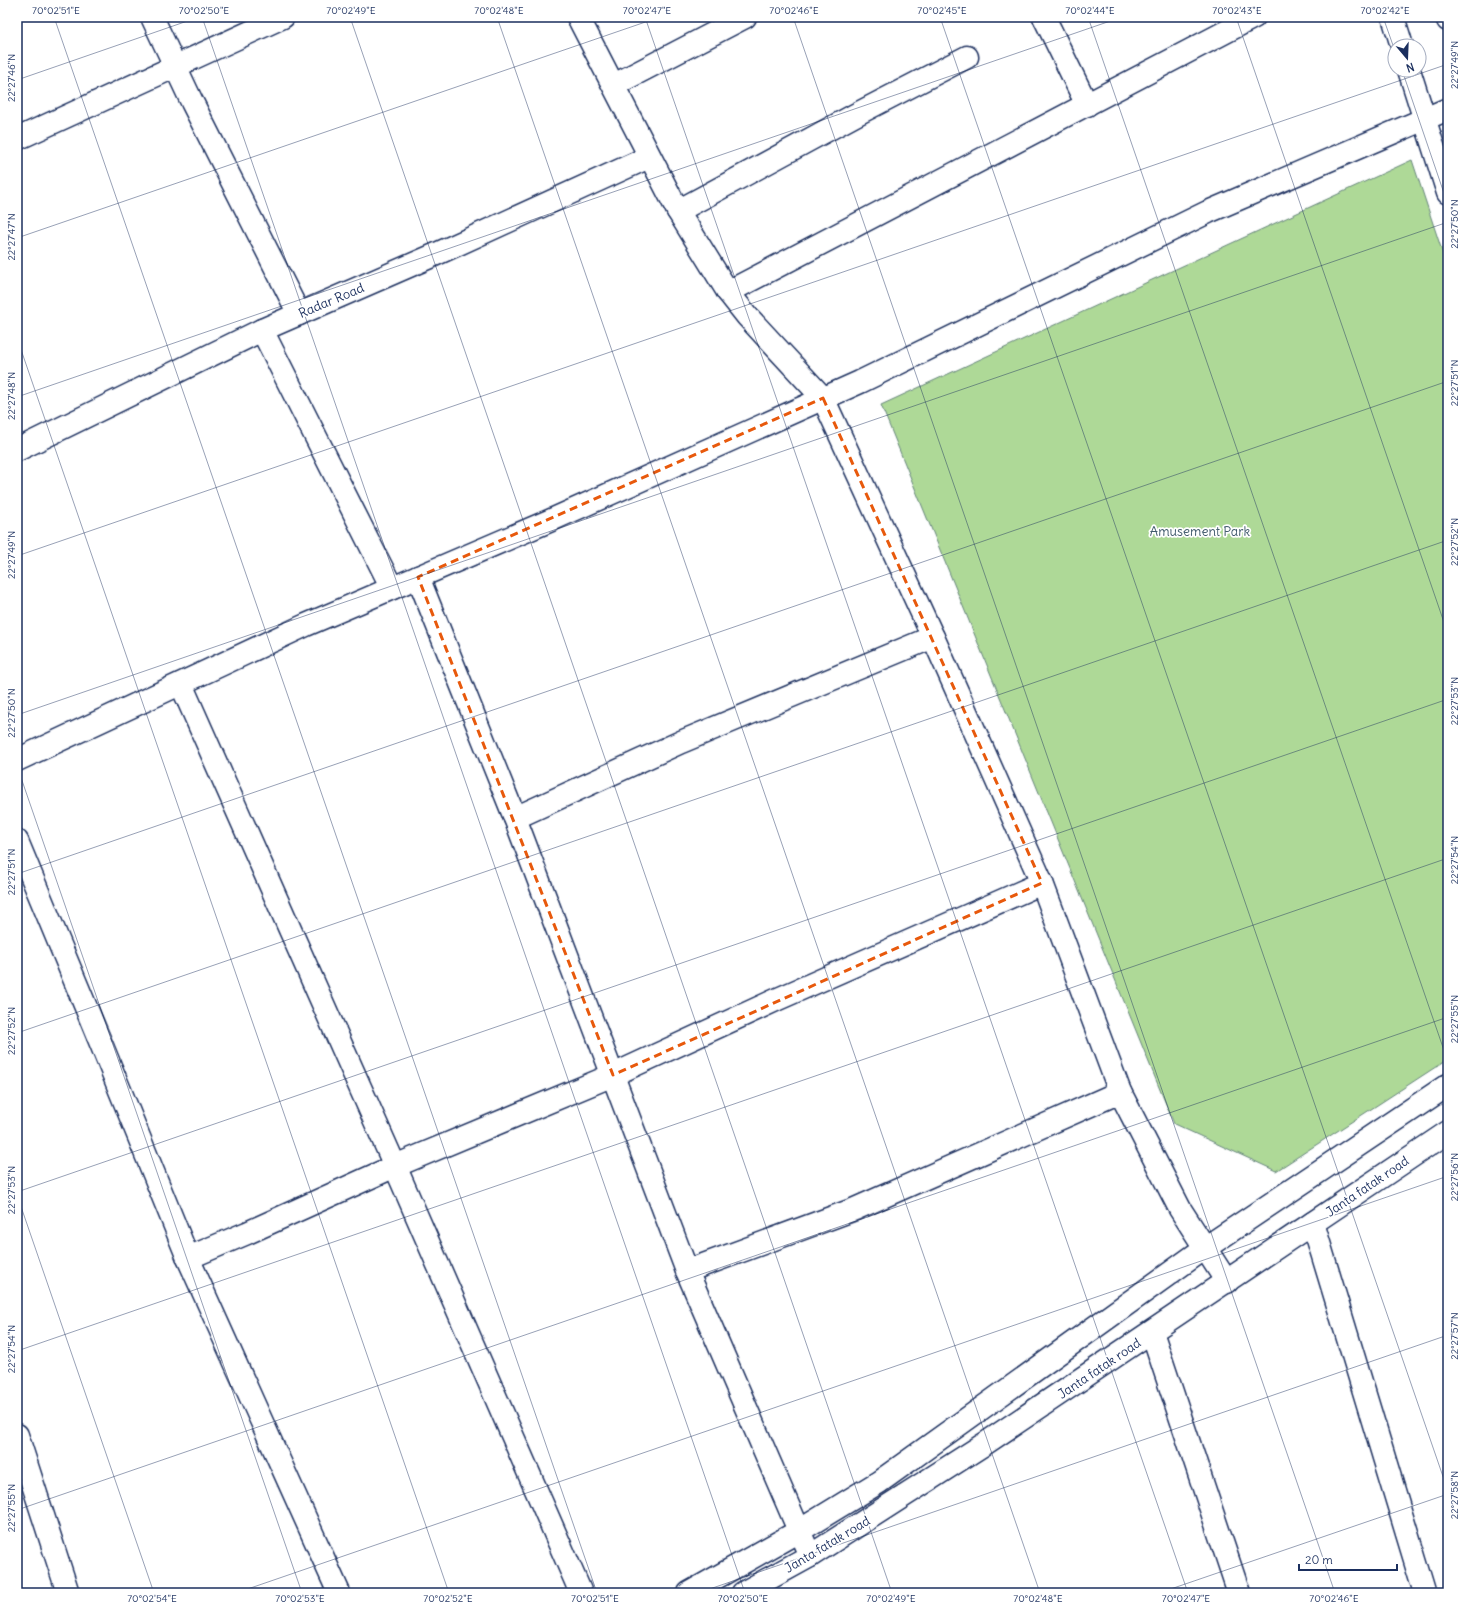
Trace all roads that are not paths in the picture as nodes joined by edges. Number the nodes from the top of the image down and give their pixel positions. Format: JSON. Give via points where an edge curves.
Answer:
{"nodes":[{"id":1,"x":152,"y":17,"type":"edge"},
{"id":2,"x":282,"y":17,"type":"edge"},
{"id":3,"x":578,"y":17,"type":"edge"},
{"id":4,"x":744,"y":17,"type":"edge"},
{"id":5,"x":1044,"y":17,"type":"edge"},
{"id":6,"x":1253,"y":17,"type":"edge"},
{"id":7,"x":1393,"y":17,"type":"edge"},
{"id":8,"x":1447,"y":17,"type":"edge"},
{"id":9,"x":1448,"y":20,"type":"edge"},
{"id":10,"x":1400,"y":38,"type":"edge"},
{"id":11,"x":967,"y":57,"type":"dead end"},
{"id":12,"x":176,"y":66,"type":"junction"},
{"id":13,"x":1412,"y":78,"type":"edge"},
{"id":14,"x":614,"y":85,"type":"junction"},
{"id":15,"x":1087,"y":105,"type":"junction"},
{"id":16,"x":1448,"y":109,"type":"edge"},
{"id":17,"x":1425,"y":119,"type":"junction"},
{"id":18,"x":17,"y":139,"type":"edge"},
{"id":19,"x":649,"y":156,"type":"junction"},
{"id":20,"x":1448,"y":193,"type":"edge"},
{"id":21,"x":678,"y":211,"type":"junction"},
{"id":22,"x":728,"y":292,"type":"junction"},
{"id":23,"x":299,"y":314,"type":"junction"},
{"id":24,"x":262,"y":330,"type":"junction"},
{"id":25,"x":824,"y":398,"type":"junction"},
{"id":26,"x":17,"y":450,"type":"edge"},
{"id":27,"x":418,"y":577,"type":"junction"},
{"id":28,"x":392,"y":588,"type":"junction"},
{"id":29,"x":933,"y":637,"type":"junction"},
{"id":30,"x":181,"y":684,"type":"junction"},
{"id":31,"x":17,"y":760,"type":"edge"},
{"id":32,"x":514,"y":818,"type":"junction"},
{"id":33,"x":17,"y":841,"type":"edge"},
{"id":34,"x":1042,"y":884,"type":"junction"},
{"id":35,"x":613,"y":1075,"type":"junction"},
{"id":36,"x":1448,"y":1085,"type":"edge"},
{"id":37,"x":1120,"y":1092,"type":"junction"},
{"id":38,"x":1448,"y":1132,"type":"edge"},
{"id":39,"x":395,"y":1166,"type":"junction"},
{"id":40,"x":1313,"y":1223,"type":"junction"},
{"id":41,"x":1205,"y":1248,"type":"junction"},
{"id":42,"x":188,"y":1258,"type":"junction"},
{"id":43,"x":687,"y":1271,"type":"junction"},
{"id":44,"x":1227,"y":1282,"type":"junction"},
{"id":45,"x":1152,"y":1332,"type":"junction"},
{"id":46,"x":17,"y":1435,"type":"edge"},
{"id":47,"x":799,"y":1531,"type":"junction"},
{"id":48,"x":810,"y":1556,"type":"junction"},
{"id":49,"x":68,"y":1593,"type":"edge"},
{"id":50,"x":339,"y":1593,"type":"edge"},
{"id":51,"x":581,"y":1593,"type":"edge"},
{"id":52,"x":689,"y":1593,"type":"edge"},
{"id":53,"x":743,"y":1593,"type":"edge"},
{"id":54,"x":1239,"y":1593,"type":"edge"},
{"id":55,"x":1426,"y":1593,"type":"edge"}],
"edges":[{"from":1,"to":12,"type":"street"},
{"from":2,"to":12,"type":"street"},
{"from":3,"to":14,"type":"street"},
{"from":4,"to":14,"type":"street"},
{"from":5,"to":15,"type":"street"},
{"from":6,"to":15,"type":"street"},
{"from":7,"to":10,"type":"street"},
{"from":8,"to":9,"type":"street"},
{"from":11,"to":21,"type":"street"},
{"from":12,"to":18,"type":"street"},
{"from":12,"to":23,"type":"street"},
{"from":13,"to":17,"type":"street"},
{"from":14,"to":19,"type":"street"},
{"from":15,"to":22,"type":"street"},
{"from":16,"to":17,"type":"street"},
{"from":17,"to":20,"type":"street"},
{"from":17,"to":25,"type":"street","via":[[1208,212]]},
{"from":19,"to":21,"type":"street"},
{"from":19,"to":23,"type":"street","name":"Radar Road"},
{"from":21,"to":22,"type":"street"},
{"from":22,"to":25,"type":"street","via":[[747,316]]},
{"from":23,"to":24,"type":"street","name":"Radar Road"},
{"from":24,"to":26,"type":"street","name":"Radar Road"},
{"from":24,"to":28,"type":"street"},
{"from":25,"to":27,"type":"street"},
{"from":25,"to":29,"type":"street"},
{"from":27,"to":28,"type":"street"},
{"from":27,"to":32,"type":"street"},
{"from":28,"to":30,"type":"street"},
{"from":29,"to":32,"type":"street","via":[[681,742]]},
{"from":29,"to":34,"type":"street"},
{"from":30,"to":31,"type":"street"},
{"from":30,"to":39,"type":"street"},
{"from":32,"to":35,"type":"street"},
{"from":33,"to":42,"type":"street"},
{"from":34,"to":35,"type":"street"},
{"from":34,"to":37,"type":"street"},
{"from":35,"to":39,"type":"street"},
{"from":35,"to":43,"type":"street"},
{"from":36,"to":41,"type":"street"},
{"from":37,"to":41,"type":"street","via":[[1180,1209]]},
{"from":37,"to":43,"type":"street","via":[[856,1209]]},
{"from":38,"to":40,"type":"street","name":"Janta fatak road"},
{"from":39,"to":42,"type":"street"},
{"from":39,"to":51,"type":"street"},
{"from":40,"to":44,"type":"street","name":"Janta fatak road"},
{"from":40,"to":55,"type":"street"},
{"from":41,"to":44,"type":"street"},
{"from":41,"to":47,"type":"street","via":[[879,1482]]},
{"from":42,"to":50,"type":"street"},
{"from":43,"to":47,"type":"street"},
{"from":44,"to":45,"type":"street","name":"Janta fatak road"},
{"from":45,"to":48,"type":"street","name":"Janta fatak road"},
{"from":45,"to":54,"type":"street"},
{"from":46,"to":49,"type":"street"},
{"from":47,"to":48,"type":"street"},
{"from":47,"to":52,"type":"street"},
{"from":48,"to":53,"type":"street","name":"Janta fatak road"}]}
